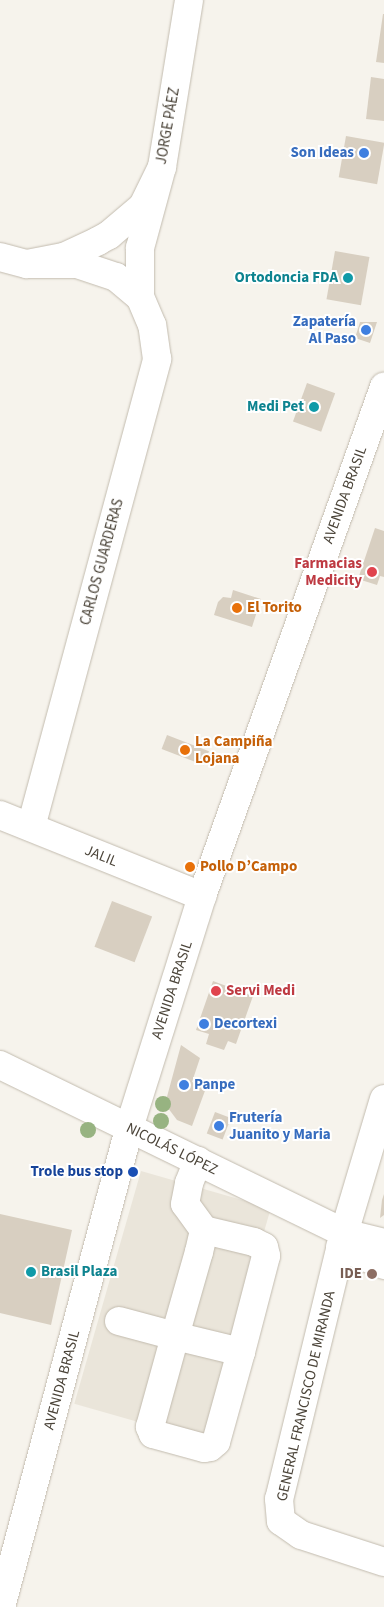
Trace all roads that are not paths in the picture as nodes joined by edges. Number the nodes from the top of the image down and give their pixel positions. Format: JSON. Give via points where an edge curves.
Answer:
{"nodes":[{"id":1,"x":189,"y":0,"type":"edge"},
{"id":2,"x":162,"y":167,"type":"junction"},
{"id":3,"x":0,"y":257,"type":"edge"},
{"id":4,"x":27,"y":264,"type":"junction"},
{"id":5,"x":140,"y":297,"type":"junction"},
{"id":6,"x":384,"y":386,"type":"edge"},
{"id":7,"x":0,"y":815,"type":"edge"},
{"id":8,"x":31,"y":827,"type":"junction"},
{"id":9,"x":202,"y":896,"type":"junction"},
{"id":10,"x":0,"y":1065,"type":"edge"},
{"id":11,"x":384,"y":1099,"type":"edge"},
{"id":12,"x":129,"y":1128,"type":"junction"},
{"id":13,"x":198,"y":1161,"type":"junction"},
{"id":14,"x":204,"y":1230,"type":"junction"},
{"id":15,"x":342,"y":1240,"type":"junction"},
{"id":16,"x":384,"y":1243,"type":"edge"},
{"id":17,"x":384,"y":1265,"type":"edge"},
{"id":18,"x":119,"y":1321,"type":"dead end"},
{"id":19,"x":175,"y":1336,"type":"junction"},
{"id":20,"x":241,"y":1352,"type":"junction"},
{"id":21,"x":384,"y":1562,"type":"edge"},
{"id":22,"x":1,"y":1607,"type":"edge"}],
"edges":[{"from":1,"to":2,"type":"street","name":"JORGE PÁEZ"},
{"from":2,"to":4,"type":"street","name":"JORGE PÁEZ","via":[[143,206],[109,235],[64,257]]},
{"from":2,"to":5,"type":"street","name":"CARLOS GUARDERAS","via":[[140,248]]},
{"from":3,"to":4,"type":"street"},
{"from":4,"to":5,"type":"street","name":"CARLOS GUARDERAS","via":[[77,264],[116,277]]},
{"from":5,"to":8,"type":"street","name":"CARLOS GUARDERAS","via":[[152,325],[157,359]]},
{"from":6,"to":9,"type":"street","name":"AVENIDA BRASIL"},
{"from":7,"to":8,"type":"street","name":"JALIL"},
{"from":8,"to":9,"type":"street","name":"JALIL"},
{"from":9,"to":12,"type":"street","name":"AVENIDA BRASIL"},
{"from":10,"to":12,"type":"street","name":"NICOLÁS LÓPEZ"},
{"from":11,"to":15,"type":"street","name":"GENERAL FRANCISCO DE MIRANDA"},
{"from":12,"to":13,"type":"street","name":"NICOLÁS LÓPEZ"},
{"from":12,"to":22,"type":"street","name":"AVENIDA BRASIL"},
{"from":13,"to":14,"type":"street","via":[[185,1204]]},
{"from":13,"to":15,"type":"street","name":"NICOLÁS LÓPEZ"},
{"from":14,"to":19,"type":"street"},
{"from":14,"to":20,"type":"street","via":[[264,1247],[266,1256]]},
{"from":15,"to":16,"type":"street"},
{"from":15,"to":17,"type":"street"},
{"from":15,"to":21,"type":"street","name":"GENERAL FRANCISCO DE MIRANDA","via":[[279,1499],[281,1521],[301,1535]]},
{"from":18,"to":19,"type":"street"},
{"from":19,"to":20,"type":"street"},
{"from":19,"to":20,"type":"street","via":[[150,1430],[153,1434],[204,1448],[216,1442]]}]}
